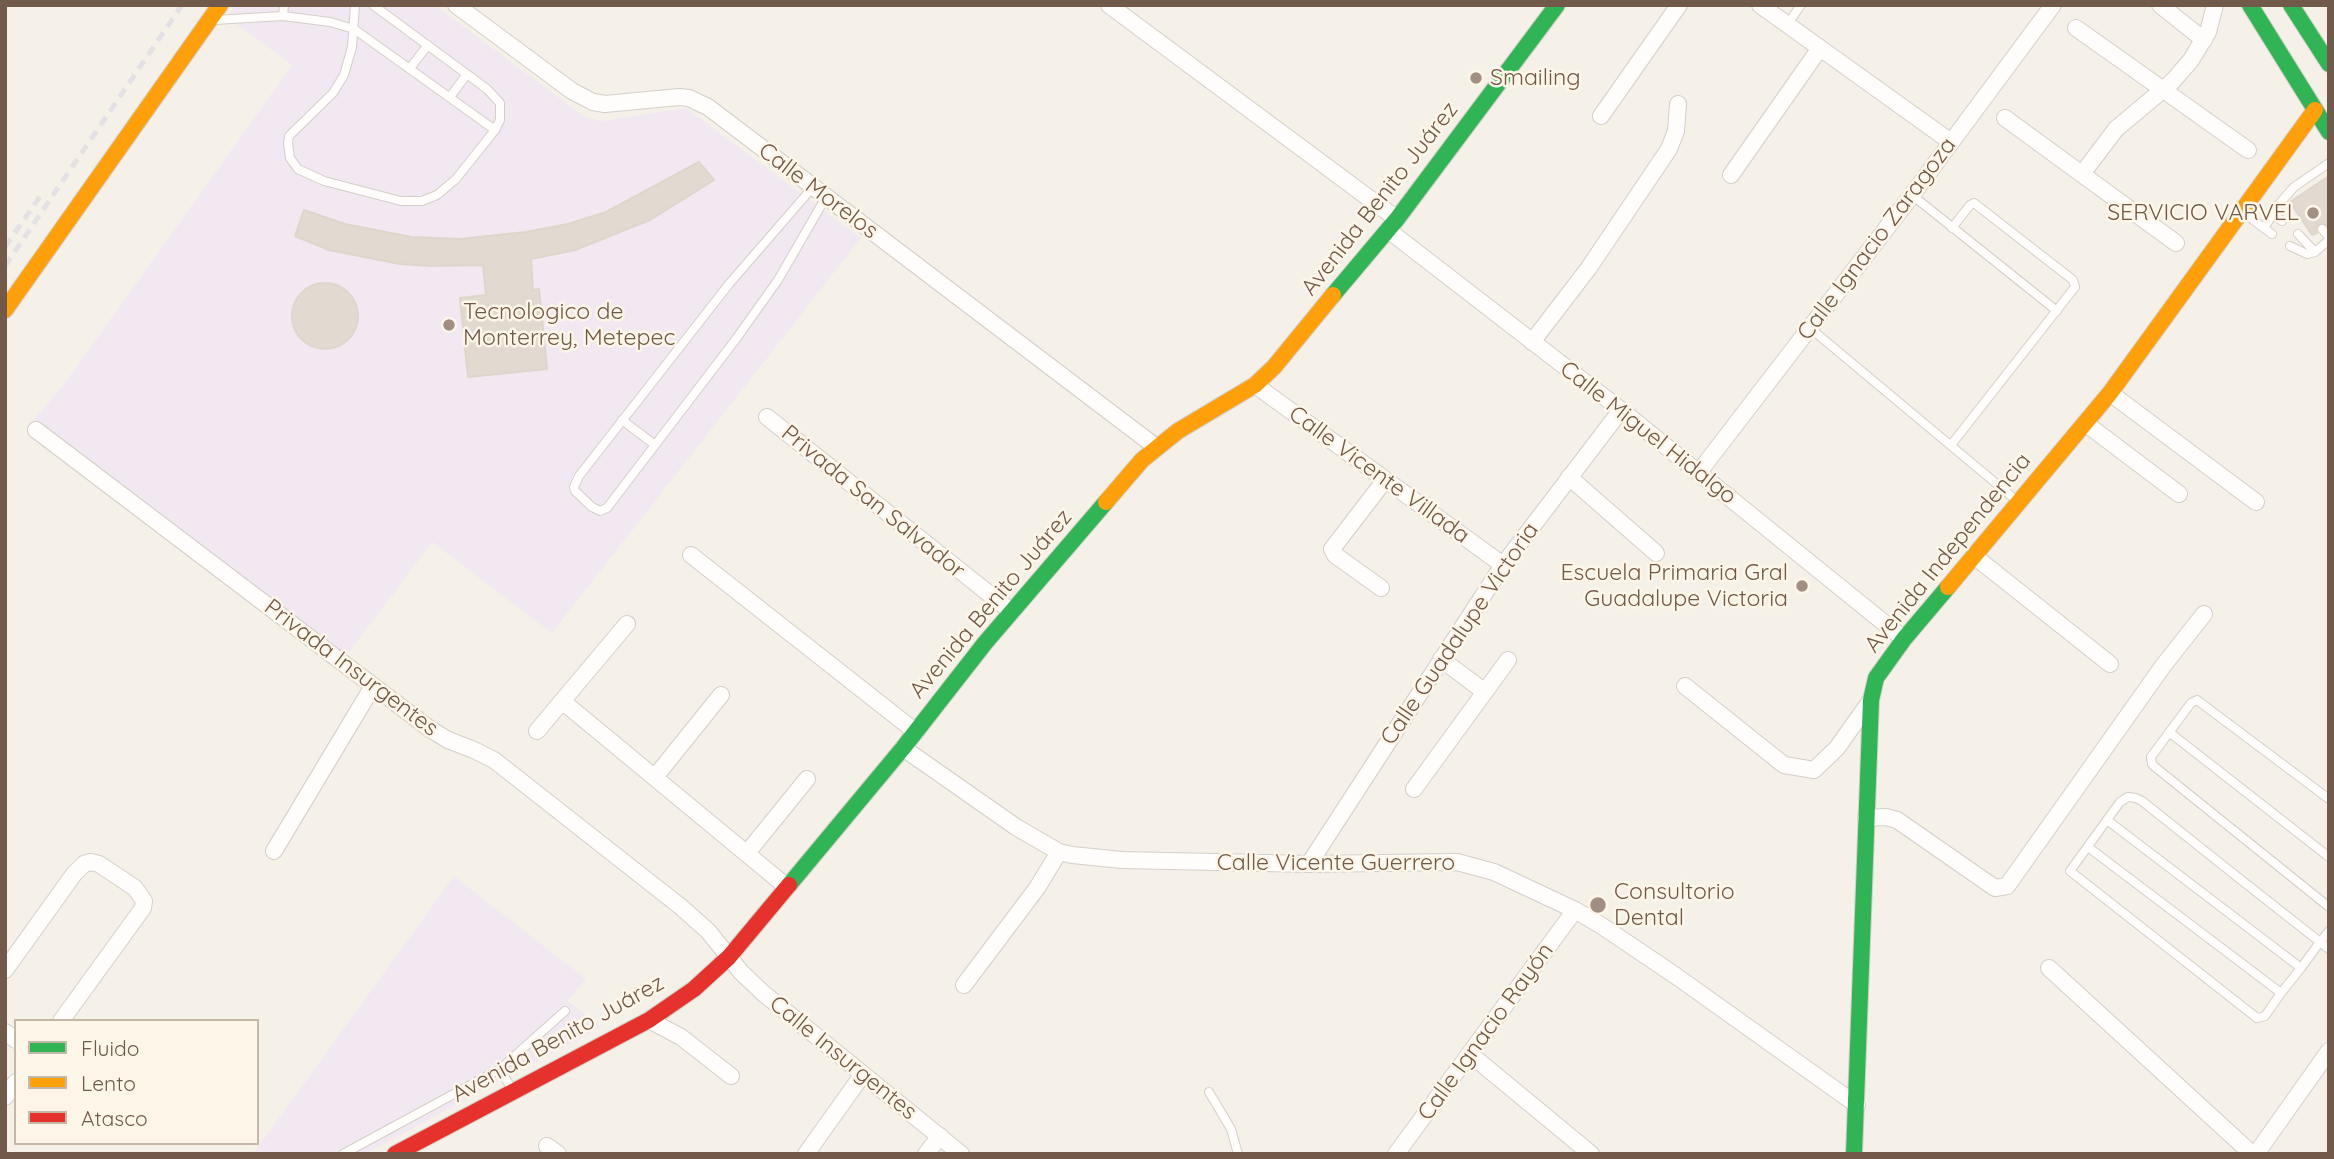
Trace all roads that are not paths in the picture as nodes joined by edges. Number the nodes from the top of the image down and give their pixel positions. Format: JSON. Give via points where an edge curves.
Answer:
{"nodes":[{"id":1,"x":219,"y":5,"type":"edge"},
{"id":2,"x":284,"y":5,"type":"edge"},
{"id":3,"x":355,"y":5,"type":"edge"},
{"id":4,"x":373,"y":5,"type":"edge"},
{"id":5,"x":456,"y":5,"type":"edge"},
{"id":6,"x":1109,"y":5,"type":"edge"},
{"id":7,"x":1557,"y":5,"type":"edge"},
{"id":8,"x":1679,"y":5,"type":"edge"},
{"id":9,"x":1760,"y":5,"type":"edge"},
{"id":10,"x":1801,"y":5,"type":"edge"},
{"id":11,"x":2053,"y":5,"type":"edge"},
{"id":12,"x":2160,"y":5,"type":"edge"},
{"id":13,"x":2215,"y":5,"type":"edge"},
{"id":14,"x":2250,"y":5,"type":"edge"},
{"id":15,"x":2291,"y":5,"type":"edge"},
{"id":16,"x":283,"y":16,"type":"junction"},
{"id":17,"x":209,"y":20,"type":"junction"},
{"id":18,"x":1787,"y":25,"type":"junction"},
{"id":19,"x":2076,"y":28,"type":"dead end"},
{"id":20,"x":354,"y":29,"type":"junction"},
{"id":21,"x":2204,"y":40,"type":"junction"},
{"id":22,"x":428,"y":45,"type":"junction"},
{"id":23,"x":1820,"y":48,"type":"junction"},
{"id":24,"x":2326,"y":53,"type":"edge"},
{"id":25,"x":410,"y":68,"type":"junction"},
{"id":26,"x":467,"y":74,"type":"junction"},
{"id":27,"x":2162,"y":91,"type":"junction"},
{"id":28,"x":450,"y":97,"type":"junction"},
{"id":29,"x":1678,"y":103,"type":"dead end"},
{"id":30,"x":2315,"y":110,"type":"junction"},
{"id":31,"x":1601,"y":116,"type":"dead end"},
{"id":32,"x":2005,"y":118,"type":"dead end"},
{"id":33,"x":495,"y":130,"type":"junction"},
{"id":34,"x":2329,"y":132,"type":"edge"},
{"id":35,"x":1951,"y":142,"type":"junction"},
{"id":36,"x":2248,"y":150,"type":"dead end"},
{"id":37,"x":2329,"y":163,"type":"edge"},
{"id":38,"x":1731,"y":174,"type":"dead end"},
{"id":39,"x":2082,"y":174,"type":"junction"},
{"id":40,"x":2312,"y":174,"type":"junction"},
{"id":41,"x":2317,"y":183,"type":"dead end"},
{"id":42,"x":819,"y":192,"type":"junction"},
{"id":43,"x":1912,"y":195,"type":"junction"},
{"id":44,"x":2242,"y":211,"type":"junction"},
{"id":45,"x":2273,"y":214,"type":"junction"},
{"id":46,"x":2282,"y":221,"type":"dead end"},
{"id":47,"x":1392,"y":225,"type":"junction"},
{"id":48,"x":1952,"y":228,"type":"junction"},
{"id":49,"x":2264,"y":228,"type":"junction"},
{"id":50,"x":2322,"y":229,"type":"dead end"},
{"id":51,"x":2273,"y":234,"type":"dead end"},
{"id":52,"x":2298,"y":234,"type":"dead end"},
{"id":53,"x":2329,"y":239,"type":"edge"},
{"id":54,"x":2176,"y":243,"type":"dead end"},
{"id":55,"x":2290,"y":246,"type":"dead end"},
{"id":56,"x":2315,"y":252,"type":"junction"},
{"id":57,"x":5,"y":310,"type":"edge"},
{"id":58,"x":2057,"y":311,"type":"junction"},
{"id":59,"x":1810,"y":328,"type":"junction"},
{"id":60,"x":1532,"y":342,"type":"junction"},
{"id":61,"x":1255,"y":386,"type":"junction"},
{"id":62,"x":2110,"y":393,"type":"junction"},
{"id":63,"x":1620,"y":410,"type":"junction"},
{"id":64,"x":767,"y":417,"type":"dead end"},
{"id":65,"x":622,"y":420,"type":"junction"},
{"id":66,"x":2085,"y":423,"type":"junction"},
{"id":67,"x":36,"y":430,"type":"dead end"},
{"id":68,"x":1951,"y":445,"type":"junction"},
{"id":69,"x":655,"y":446,"type":"junction"},
{"id":70,"x":1156,"y":447,"type":"junction"},
{"id":71,"x":1699,"y":472,"type":"junction"},
{"id":72,"x":1569,"y":477,"type":"junction"},
{"id":73,"x":1385,"y":480,"type":"junction"},
{"id":74,"x":2179,"y":494,"type":"dead end"},
{"id":75,"x":2019,"y":502,"type":"junction"},
{"id":76,"x":2256,"y":502,"type":"dead end"},
{"id":77,"x":1656,"y":552,"type":"dead end"},
{"id":78,"x":691,"y":555,"type":"dead end"},
{"id":79,"x":1974,"y":556,"type":"junction"},
{"id":80,"x":1503,"y":565,"type":"junction"},
{"id":81,"x":1381,"y":588,"type":"dead end"},
{"id":82,"x":1012,"y":612,"type":"junction"},
{"id":83,"x":2204,"y":614,"type":"dead end"},
{"id":84,"x":628,"y":624,"type":"dead end"},
{"id":85,"x":1904,"y":639,"type":"junction"},
{"id":86,"x":1441,"y":659,"type":"junction"},
{"id":87,"x":1508,"y":660,"type":"dead end"},
{"id":88,"x":2109,"y":664,"type":"dead end"},
{"id":89,"x":373,"y":686,"type":"junction"},
{"id":90,"x":1685,"y":686,"type":"dead end"},
{"id":91,"x":1485,"y":692,"type":"junction"},
{"id":92,"x":721,"y":695,"type":"dead end"},
{"id":93,"x":1871,"y":700,"type":"junction"},
{"id":94,"x":562,"y":701,"type":"junction"},
{"id":95,"x":537,"y":732,"type":"dead end"},
{"id":96,"x":916,"y":732,"type":"junction"},
{"id":97,"x":2169,"y":732,"type":"junction"},
{"id":98,"x":903,"y":747,"type":"junction"},
{"id":99,"x":654,"y":778,"type":"junction"},
{"id":100,"x":807,"y":779,"type":"dead end"},
{"id":101,"x":1414,"y":789,"type":"dead end"},
{"id":102,"x":2329,"y":800,"type":"edge"},
{"id":103,"x":1866,"y":818,"type":"junction"},
{"id":104,"x":2107,"y":820,"type":"junction"},
{"id":105,"x":2088,"y":847,"type":"junction"},
{"id":106,"x":274,"y":851,"type":"dead end"},
{"id":107,"x":1059,"y":852,"type":"junction"},
{"id":108,"x":747,"y":853,"type":"junction"},
{"id":109,"x":2329,"y":857,"type":"edge"},
{"id":110,"x":1309,"y":864,"type":"junction"},
{"id":111,"x":788,"y":887,"type":"junction"},
{"id":112,"x":2329,"y":907,"type":"edge"},
{"id":113,"x":1575,"y":910,"type":"junction"},
{"id":114,"x":2329,"y":931,"type":"edge"},
{"id":115,"x":2320,"y":942,"type":"junction"},
{"id":116,"x":2329,"y":949,"type":"edge"},
{"id":117,"x":729,"y":957,"type":"junction"},
{"id":118,"x":2049,"y":968,"type":"dead end"},
{"id":119,"x":2301,"y":968,"type":"junction"},
{"id":120,"x":5,"y":970,"type":"edge"},
{"id":121,"x":964,"y":985,"type":"dead end"},
{"id":122,"x":2281,"y":993,"type":"junction"},
{"id":123,"x":565,"y":1011,"type":"dead end"},
{"id":124,"x":62,"y":1019,"type":"edge"},
{"id":125,"x":649,"y":1020,"type":"junction"},
{"id":126,"x":2329,"y":1051,"type":"edge"},
{"id":127,"x":1470,"y":1054,"type":"junction"},
{"id":128,"x":500,"y":1069,"type":"junction"},
{"id":129,"x":863,"y":1073,"type":"junction"},
{"id":130,"x":731,"y":1076,"type":"dead end"},
{"id":131,"x":513,"y":1091,"type":"junction"},
{"id":132,"x":1209,"y":1092,"type":"dead end"},
{"id":133,"x":1857,"y":1105,"type":"junction"},
{"id":134,"x":940,"y":1136,"type":"junction"},
{"id":135,"x":343,"y":1154,"type":"edge"},
{"id":136,"x":395,"y":1154,"type":"edge"},
{"id":137,"x":806,"y":1154,"type":"edge"},
{"id":138,"x":926,"y":1154,"type":"edge"},
{"id":139,"x":961,"y":1154,"type":"edge"},
{"id":140,"x":1238,"y":1154,"type":"edge"},
{"id":141,"x":1396,"y":1154,"type":"edge"},
{"id":142,"x":1591,"y":1154,"type":"edge"},
{"id":143,"x":1854,"y":1154,"type":"edge"},
{"id":144,"x":2254,"y":1154,"type":"edge"}],
"edges":[{"from":1,"to":17,"type":"street"},
{"from":2,"to":16,"type":"lane"},
{"from":3,"to":20,"type":"lane"},
{"from":4,"to":22,"type":"lane"},
{"from":5,"to":42,"type":"street","name":"Calle Morelos","via":[[584,98],[605,104],[679,97],[699,102]]},
{"from":6,"to":47,"type":"street","name":"Calle Miguel Hidalgo"},
{"from":7,"to":47,"type":"street","name":"Avenida Benito Juárez"},
{"from":8,"to":31,"type":"street"},
{"from":9,"to":18,"type":"street"},
{"from":10,"to":18,"type":"lane"},
{"from":11,"to":35,"type":"street","name":"Calle Ignacio Zaragoza"},
{"from":12,"to":21,"type":"street"},
{"from":13,"to":21,"type":"street"},
{"from":14,"to":30,"type":"street"},
{"from":15,"to":24,"type":"street"},
{"from":16,"to":17,"type":"lane"},
{"from":16,"to":20,"type":"lane"},
{"from":17,"to":57,"type":"street"},
{"from":18,"to":23,"type":"street"},
{"from":19,"to":27,"type":"street"},
{"from":20,"to":25,"type":"lane"},
{"from":20,"to":33,"type":"lane","via":[[339,85],[289,136],[289,158],[298,169],[376,195],[422,201],[451,185]]},
{"from":21,"to":27,"type":"street"},
{"from":22,"to":25,"type":"lane"},
{"from":22,"to":26,"type":"lane"},
{"from":23,"to":35,"type":"street"},
{"from":23,"to":38,"type":"street"},
{"from":25,"to":28,"type":"lane"},
{"from":26,"to":28,"type":"lane"},
{"from":26,"to":33,"type":"lane","via":[[500,103]]},
{"from":27,"to":36,"type":"street"},
{"from":27,"to":39,"type":"street","via":[[2116,129]]},
{"from":28,"to":33,"type":"lane"},
{"from":29,"to":60,"type":"street","via":[[1669,149]]},
{"from":30,"to":34,"type":"street"},
{"from":30,"to":44,"type":"street","name":"Avenida Independencia"},
{"from":32,"to":39,"type":"street"},
{"from":35,"to":43,"type":"street","name":"Calle Ignacio Zaragoza"},
{"from":37,"to":40,"type":"lane"},
{"from":39,"to":54,"type":"street"},
{"from":40,"to":41,"type":"lane"},
{"from":40,"to":45,"type":"lane"},
{"from":42,"to":65,"type":"lane","via":[[729,284]]},
{"from":42,"to":69,"type":"lane","via":[[765,299]]},
{"from":42,"to":70,"type":"street","name":"Calle Morelos"},
{"from":43,"to":48,"type":"lane"},
{"from":43,"to":59,"type":"street","name":"Calle Ignacio Zaragoza"},
{"from":44,"to":49,"type":"lane"},
{"from":44,"to":62,"type":"street","name":"Avenida Independencia"},
{"from":45,"to":46,"type":"lane"},
{"from":45,"to":49,"type":"lane"},
{"from":47,"to":60,"type":"street","name":"Calle Miguel Hidalgo"},
{"from":47,"to":61,"type":"street","name":"Avenida Benito Juárez"},
{"from":48,"to":58,"type":"lane"},
{"from":48,"to":58,"type":"lane","via":[[1974,203],[2073,279],[2074,290]]},
{"from":49,"to":51,"type":"lane"},
{"from":50,"to":53,"type":"lane"},
{"from":52,"to":56,"type":"lane"},
{"from":53,"to":56,"type":"lane"},
{"from":55,"to":56,"type":"lane","via":[[2301,253]]},
{"from":58,"to":68,"type":"lane"},
{"from":59,"to":68,"type":"lane"},
{"from":59,"to":71,"type":"street","name":"Calle Ignacio Zaragoza"},
{"from":60,"to":63,"type":"street","name":"Calle Miguel Hidalgo"},
{"from":61,"to":70,"type":"street","name":"Avenida Benito Juárez"},
{"from":61,"to":73,"type":"street","name":"Calle Vicente Villada"},
{"from":62,"to":66,"type":"street","name":"Avenida Independencia"},
{"from":62,"to":76,"type":"street"},
{"from":63,"to":71,"type":"street","name":"Calle Miguel Hidalgo"},
{"from":63,"to":72,"type":"street","name":"Calle Guadalupe Victoria"},
{"from":64,"to":82,"type":"street","name":"Privada San Salvador"},
{"from":65,"to":69,"type":"lane"},
{"from":65,"to":69,"type":"lane","via":[[576,481],[575,491],[592,507],[607,508]]},
{"from":66,"to":74,"type":"street"},
{"from":66,"to":75,"type":"street","name":"Avenida Independencia"},
{"from":67,"to":89,"type":"street","name":"Privada Insurgentes"},
{"from":68,"to":75,"type":"lane"},
{"from":70,"to":82,"type":"street","name":"Avenida Benito Juárez"},
{"from":71,"to":85,"type":"street","name":"Calle Miguel Hidalgo"},
{"from":72,"to":77,"type":"street"},
{"from":72,"to":80,"type":"street","name":"Calle Guadalupe Victoria"},
{"from":73,"to":80,"type":"street","name":"Calle Vicente Villada"},
{"from":73,"to":81,"type":"street","via":[[1332,549]]},
{"from":75,"to":79,"type":"street","name":"Avenida Independencia"},
{"from":78,"to":96,"type":"street"},
{"from":79,"to":85,"type":"street","name":"Avenida Independencia"},
{"from":79,"to":88,"type":"street"},
{"from":80,"to":86,"type":"street","name":"Calle Guadalupe Victoria"},
{"from":82,"to":96,"type":"street","name":"Avenida Benito Juárez"},
{"from":83,"to":103,"type":"street","via":[[2007,886],[1995,888],[1897,820]]},
{"from":84,"to":94,"type":"street"},
{"from":85,"to":93,"type":"street","name":"Avenida Independencia","via":[[1876,678]]},
{"from":86,"to":91,"type":"street"},
{"from":86,"to":110,"type":"street","name":"Calle Guadalupe Victoria"},
{"from":87,"to":91,"type":"street"},
{"from":89,"to":106,"type":"street"},
{"from":89,"to":117,"type":"street","name":"Privada Insurgentes","via":[[440,735],[494,760],[681,907]]},
{"from":90,"to":93,"type":"street","via":[[1784,765],[1814,771],[1837,748]]},
{"from":91,"to":101,"type":"street"},
{"from":92,"to":99,"type":"street"},
{"from":93,"to":103,"type":"street","name":"Avenida Independencia"},
{"from":94,"to":95,"type":"street"},
{"from":94,"to":99,"type":"street"},
{"from":96,"to":98,"type":"street","name":"Avenida Benito Juárez"},
{"from":97,"to":102,"type":"lane","via":[[2197,700]]},
{"from":97,"to":109,"type":"lane"},
{"from":97,"to":112,"type":"lane","via":[[2151,757],[2152,764]]},
{"from":98,"to":107,"type":"street","name":"Calle Vicente Guerrero"},
{"from":98,"to":111,"type":"street","name":"Avenida Benito Juárez"},
{"from":99,"to":108,"type":"street"},
{"from":100,"to":108,"type":"street"},
{"from":103,"to":133,"type":"street","name":"Avenida Independencia"},
{"from":104,"to":105,"type":"lane"},
{"from":104,"to":115,"type":"lane","via":[[2124,798],[2139,799]]},
{"from":104,"to":119,"type":"lane"},
{"from":105,"to":122,"type":"lane"},
{"from":105,"to":122,"type":"lane","via":[[2070,871],[2255,1016],[2264,1017]]},
{"from":107,"to":110,"type":"street","name":"Calle Vicente Guerrero","via":[[1122,860]]},
{"from":107,"to":121,"type":"street"},
{"from":108,"to":111,"type":"street"},
{"from":110,"to":113,"type":"street","name":"Calle Vicente Guerrero","via":[[1432,861],[1473,865]]},
{"from":111,"to":117,"type":"street","name":"Avenida Benito Juárez"},
{"from":113,"to":127,"type":"street","name":"Calle Ignacio Rayón"},
{"from":113,"to":133,"type":"street","name":"Calle Vicente Guerrero"},
{"from":114,"to":115,"type":"lane"},
{"from":115,"to":116,"type":"lane"},
{"from":115,"to":119,"type":"lane"},
{"from":117,"to":125,"type":"street","name":"Avenida Benito Juárez"},
{"from":117,"to":129,"type":"street","name":"Calle Insurgentes","via":[[763,993]]},
{"from":118,"to":144,"type":"street"},
{"from":119,"to":122,"type":"lane"},
{"from":120,"to":124,"type":"street","via":[[85,864],[99,864],[135,888],[144,901],[143,908]]},
{"from":123,"to":128,"type":"lane"},
{"from":125,"to":130,"type":"street","via":[[681,1037]]},
{"from":125,"to":131,"type":"street","name":"Avenida Benito Juárez"},
{"from":126,"to":144,"type":"street"},
{"from":127,"to":141,"type":"street","name":"Calle Ignacio Rayón"},
{"from":127,"to":142,"type":"street"},
{"from":128,"to":131,"type":"lane"},
{"from":128,"to":135,"type":"lane"},
{"from":129,"to":134,"type":"street","name":"Calle Insurgentes"},
{"from":129,"to":137,"type":"street"},
{"from":131,"to":136,"type":"street","name":"Avenida Benito Juárez"},
{"from":132,"to":140,"type":"lane","via":[[1231,1129]]},
{"from":133,"to":143,"type":"street","name":"Avenida Independencia"},
{"from":134,"to":138,"type":"street"},
{"from":134,"to":139,"type":"street","name":"Calle Insurgentes"}]}
